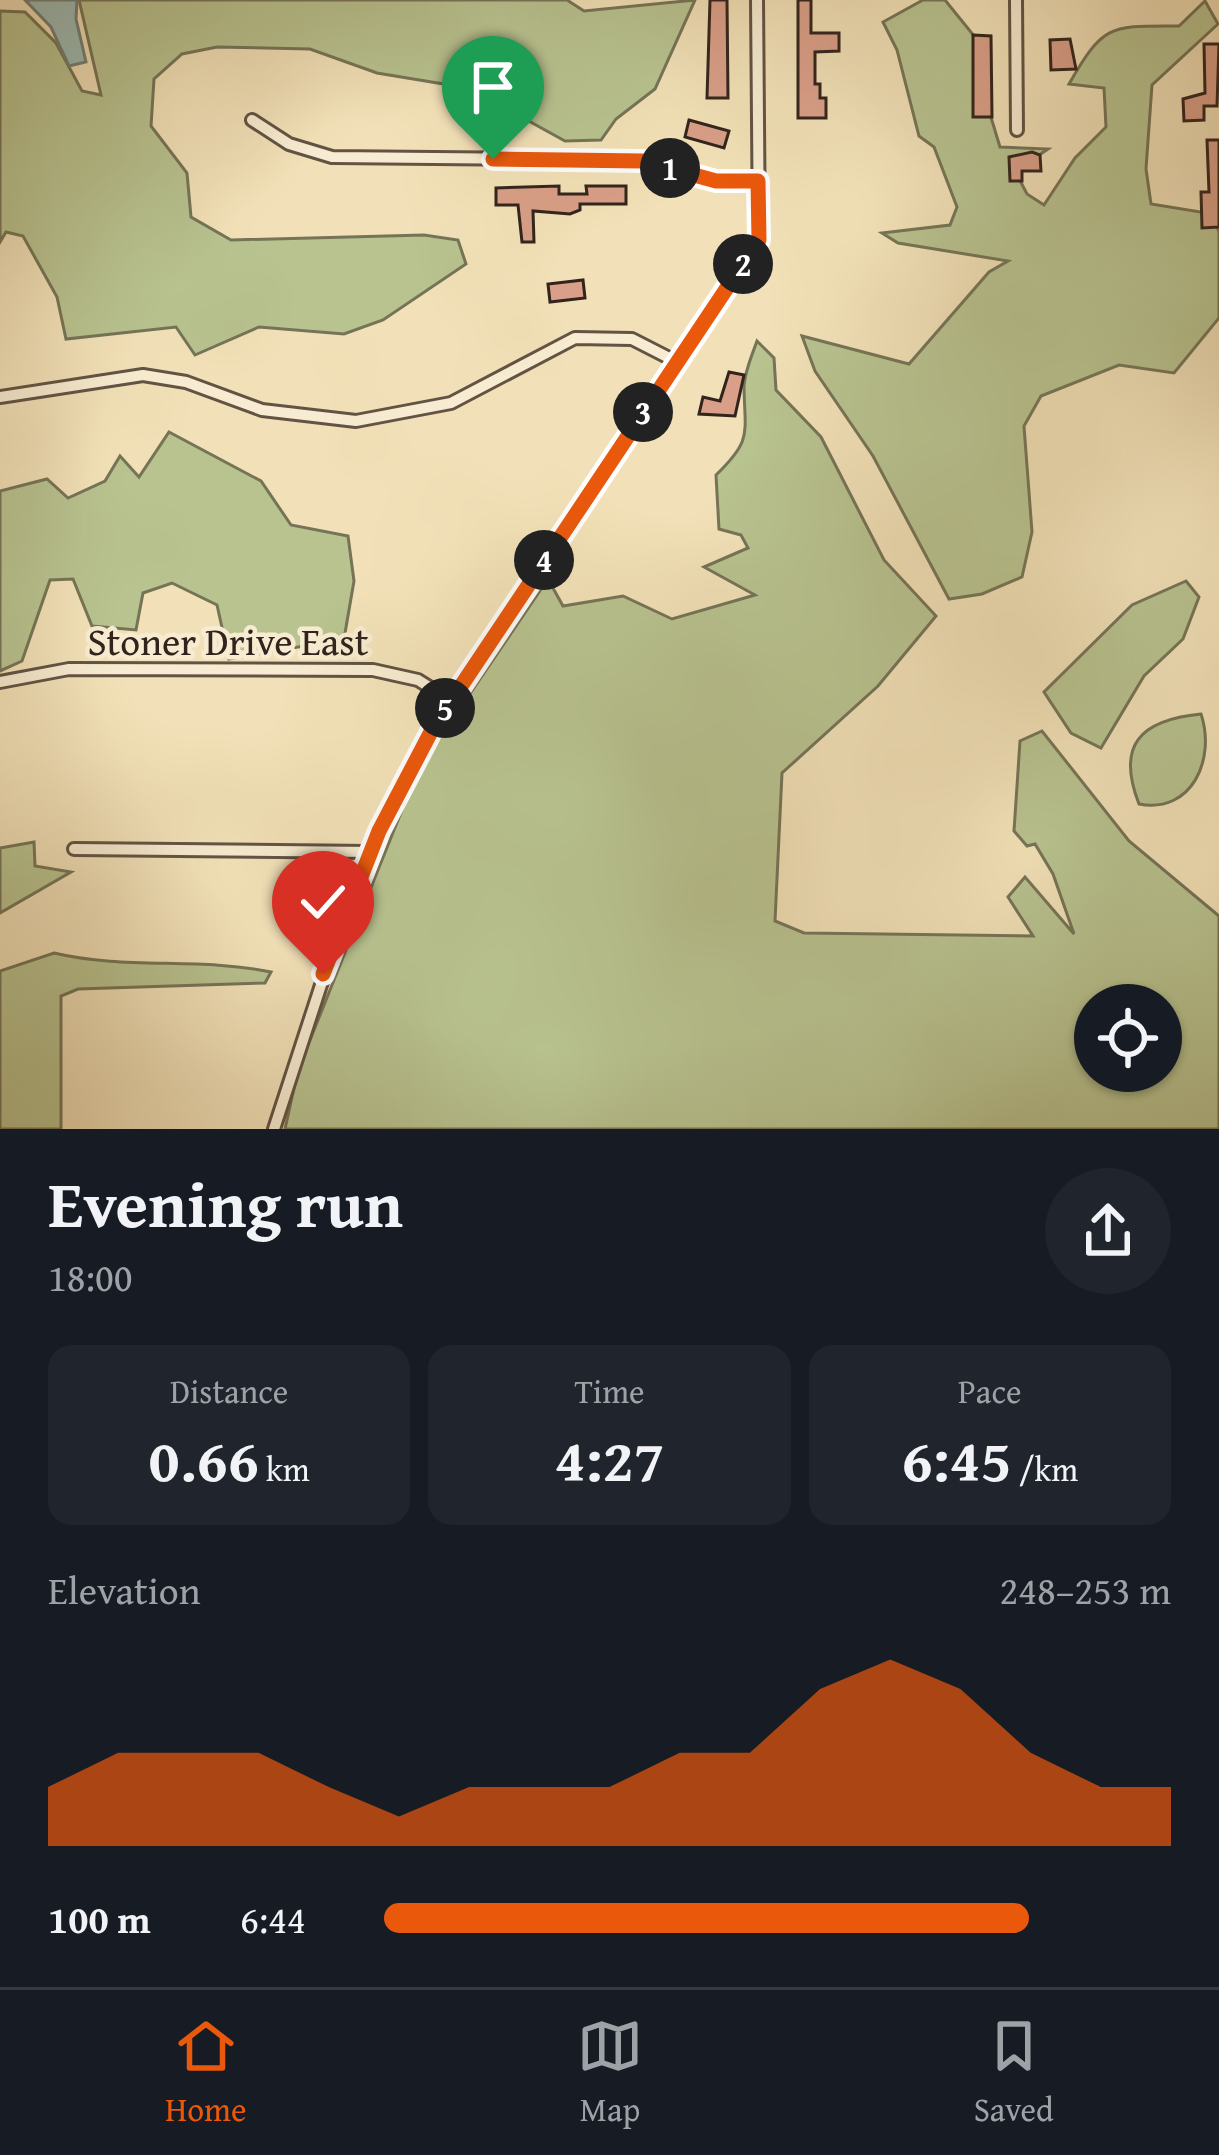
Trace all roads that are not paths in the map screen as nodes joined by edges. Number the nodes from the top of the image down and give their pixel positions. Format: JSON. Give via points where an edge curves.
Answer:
{"nodes":[{"id":1,"x":757,"y":0,"type":"edge"},
{"id":2,"x":1016,"y":0,"type":"edge"},
{"id":3,"x":252,"y":120,"type":"dead end"},
{"id":4,"x":1017,"y":130,"type":"dead end"},
{"id":5,"x":758,"y":181,"type":"junction"},
{"id":6,"x":677,"y":362,"type":"junction"},
{"id":7,"x":0,"y":397,"type":"edge"},
{"id":8,"x":0,"y":682,"type":"edge"},
{"id":9,"x":450,"y":700,"type":"junction"},
{"id":10,"x":74,"y":849,"type":"dead end"},
{"id":11,"x":370,"y":852,"type":"junction"},
{"id":12,"x":274,"y":1129,"type":"edge"}],
"edges":[{"from":1,"to":5,"type":"street"},
{"from":2,"to":4,"type":"street"},
{"from":3,"to":5,"type":"street","via":[[289,144],[332,157],[630,160],[716,181]]},
{"from":5,"to":6,"type":"street","via":[[759,240]]},
{"from":6,"to":7,"type":"street","via":[[632,339],[575,338],[451,403],[356,421],[262,410],[143,375]]},
{"from":6,"to":9,"type":"street"},
{"from":8,"to":9,"type":"street","name":"Stoner Drive East","via":[[69,669],[373,670],[418,680]]},
{"from":9,"to":11,"type":"street"},
{"from":10,"to":11,"type":"street"},
{"from":11,"to":12,"type":"street"}]}
